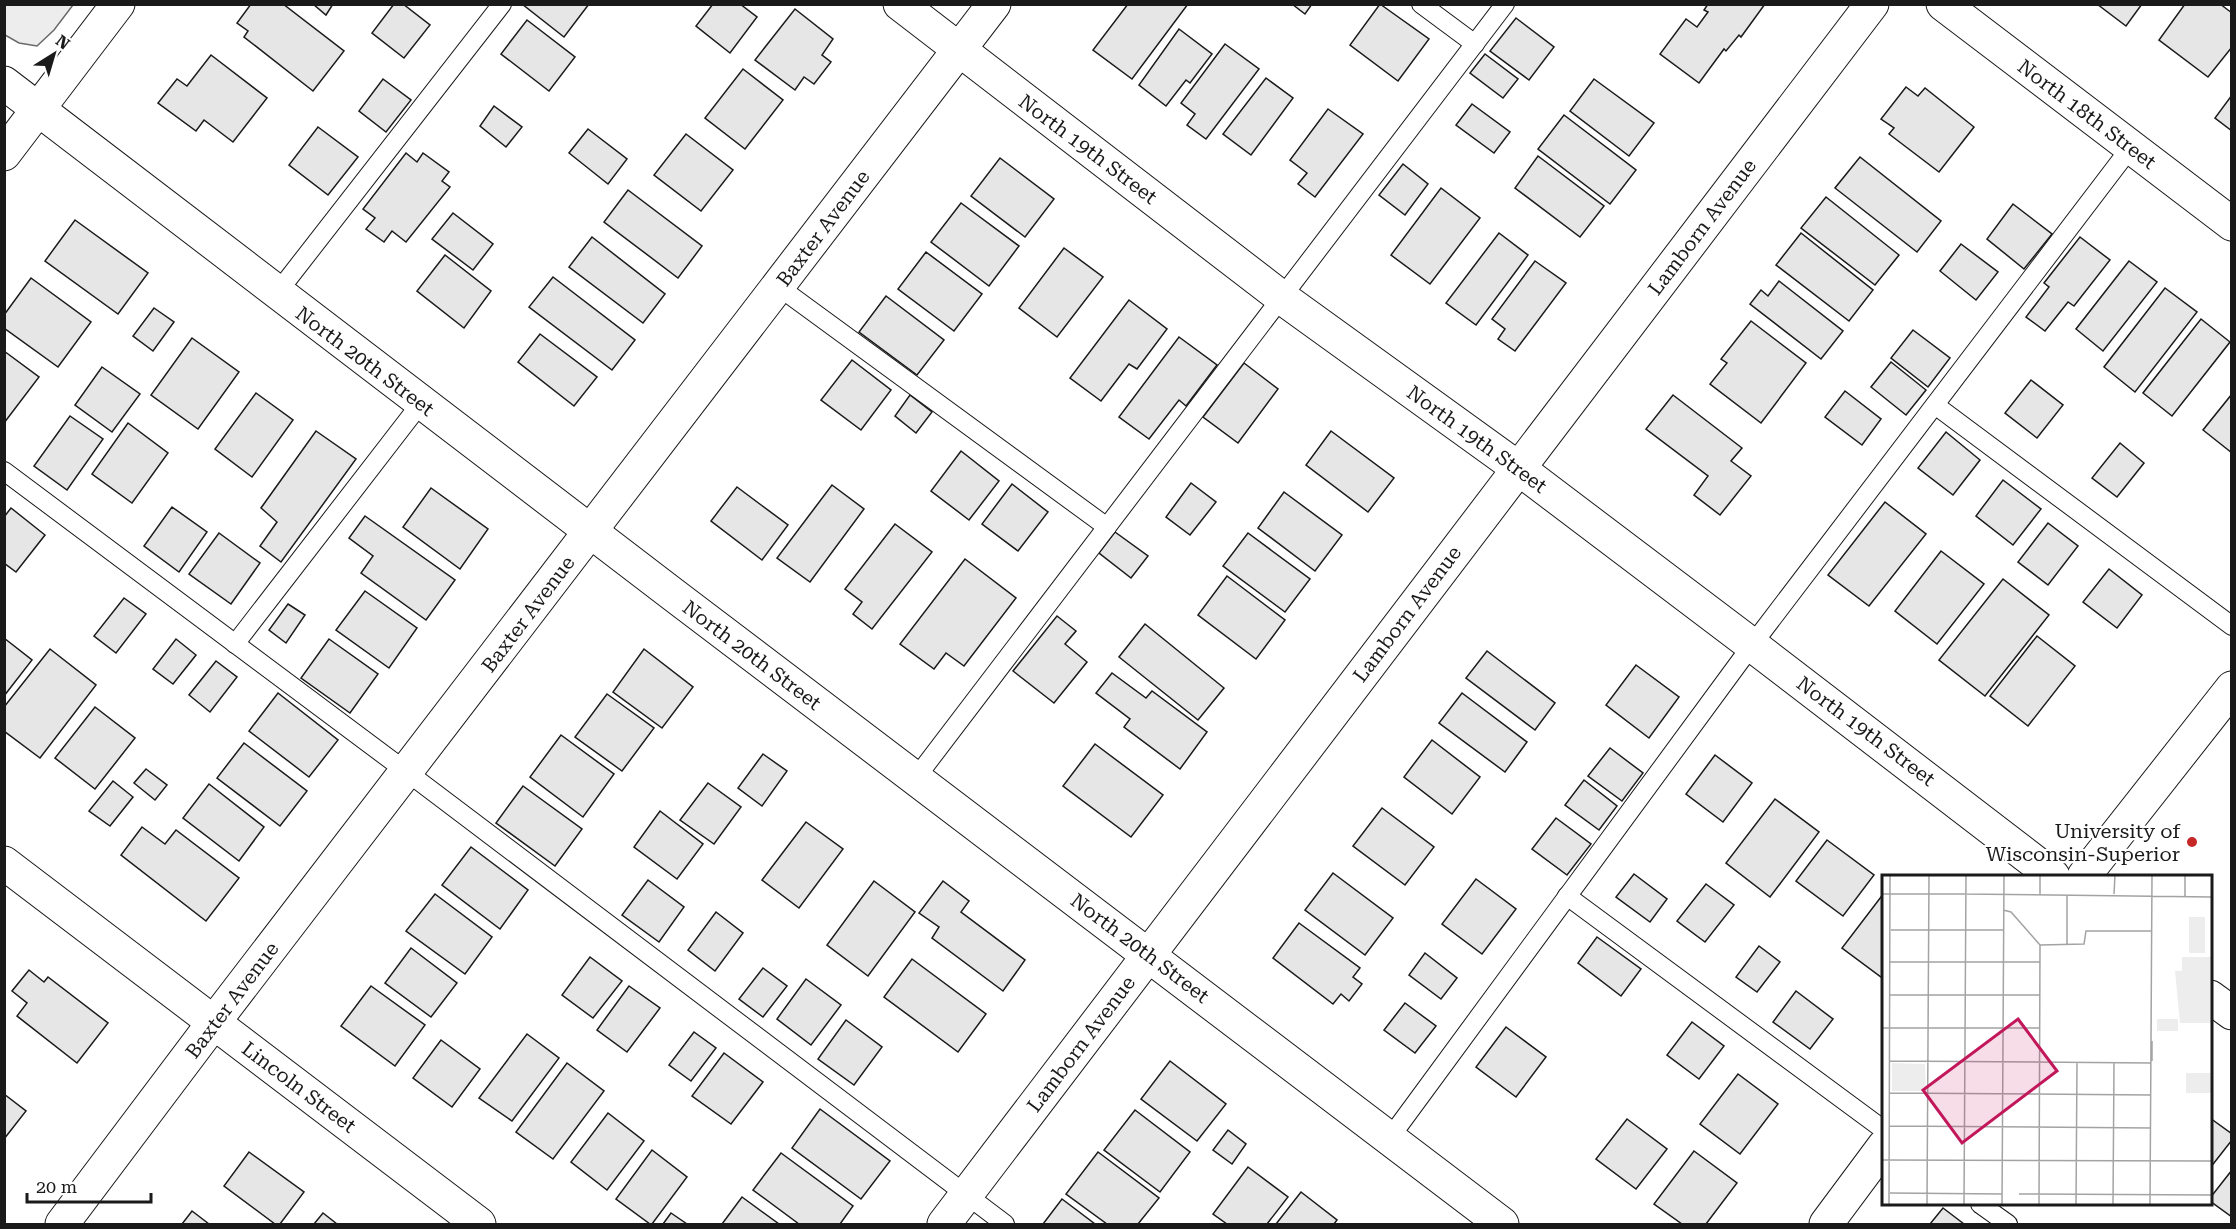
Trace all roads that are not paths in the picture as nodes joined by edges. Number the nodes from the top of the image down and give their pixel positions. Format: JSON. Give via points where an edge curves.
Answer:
{"nodes":[{"id":1,"x":118,"y":4,"type":"edge"},
{"id":2,"x":502,"y":4,"type":"edge"},
{"id":3,"x":900,"y":4,"type":"edge"},
{"id":4,"x":994,"y":4,"type":"edge"},
{"id":5,"x":1421,"y":4,"type":"edge"},
{"id":6,"x":1505,"y":4,"type":"edge"},
{"id":7,"x":1872,"y":4,"type":"edge"},
{"id":8,"x":1943,"y":4,"type":"edge"},
{"id":9,"x":1475,"y":44,"type":"junction"},
{"id":10,"x":960,"y":51,"type":"junction"},
{"id":11,"x":4,"y":83,"type":"edge"},
{"id":12,"x":39,"y":109,"type":"junction"},
{"id":13,"x":2131,"y":147,"type":"junction"},
{"id":14,"x":4,"y":154,"type":"edge"},
{"id":15,"x":2232,"y":224,"type":"edge"},
{"id":16,"x":779,"y":287,"type":"junction"},
{"id":17,"x":277,"y":293,"type":"junction"},
{"id":18,"x":1281,"y":297,"type":"junction"},
{"id":19,"x":421,"y":403,"type":"junction"},
{"id":20,"x":1935,"y":405,"type":"junction"},
{"id":21,"x":1518,"y":468,"type":"junction"},
{"id":22,"x":4,"y":471,"type":"edge"},
{"id":23,"x":1107,"y":527,"type":"junction"},
{"id":24,"x":590,"y":533,"type":"junction"},
{"id":25,"x":2232,"y":626,"type":"edge"},
{"id":26,"x":236,"y":644,"type":"junction"},
{"id":27,"x":1752,"y":645,"type":"junction"},
{"id":28,"x":2232,"y":688,"type":"edge"},
{"id":29,"x":407,"y":772,"type":"junction"},
{"id":30,"x":915,"y":779,"type":"junction"},
{"id":31,"x":4,"y":862,"type":"edge"},
{"id":32,"x":2052,"y":875,"type":"edge"},
{"id":33,"x":2085,"y":875,"type":"edge"},
{"id":34,"x":1567,"y":896,"type":"junction"},
{"id":35,"x":1149,"y":955,"type":"junction"},
{"id":36,"x":2212,"y":998,"type":"edge"},
{"id":37,"x":2232,"y":1013,"type":"edge"},
{"id":38,"x":214,"y":1022,"type":"junction"},
{"id":39,"x":1882,"y":1129,"type":"edge"},
{"id":40,"x":1389,"y":1139,"type":"junction"},
{"id":41,"x":1882,"y":1149,"type":"edge"},
{"id":42,"x":966,"y":1195,"type":"junction"},
{"id":43,"x":1983,"y":1205,"type":"edge"},
{"id":44,"x":62,"y":1224,"type":"edge"},
{"id":45,"x":479,"y":1224,"type":"edge"},
{"id":46,"x":944,"y":1224,"type":"edge"},
{"id":47,"x":1005,"y":1224,"type":"edge"},
{"id":48,"x":1502,"y":1224,"type":"edge"},
{"id":49,"x":1826,"y":1224,"type":"edge"},
{"id":50,"x":2007,"y":1224,"type":"edge"}],
"edges":[{"from":1,"to":12,"type":"street"},
{"from":2,"to":17,"type":"lane"},
{"from":3,"to":10,"type":"street","name":"North 19th Street"},
{"from":4,"to":10,"type":"street","name":"Baxter Avenue"},
{"from":5,"to":9,"type":"lane"},
{"from":6,"to":9,"type":"lane"},
{"from":7,"to":21,"type":"street","name":"Lamborn Avenue"},
{"from":8,"to":13,"type":"street","name":"North 18th Street"},
{"from":9,"to":18,"type":"lane"},
{"from":10,"to":16,"type":"street","name":"Baxter Avenue"},
{"from":10,"to":18,"type":"street","name":"North 19th Street"},
{"from":11,"to":12,"type":"street","name":"North 20th Street"},
{"from":12,"to":14,"type":"street"},
{"from":12,"to":17,"type":"street","name":"North 20th Street"},
{"from":13,"to":15,"type":"street","name":"North 18th Street"},
{"from":13,"to":20,"type":"lane"},
{"from":16,"to":23,"type":"lane"},
{"from":16,"to":24,"type":"street","name":"Baxter Avenue"},
{"from":17,"to":19,"type":"street","name":"North 20th Street"},
{"from":18,"to":21,"type":"street","name":"North 19th Street"},
{"from":18,"to":23,"type":"lane"},
{"from":19,"to":24,"type":"street","name":"North 20th Street"},
{"from":19,"to":26,"type":"lane"},
{"from":20,"to":25,"type":"lane"},
{"from":20,"to":27,"type":"lane"},
{"from":21,"to":27,"type":"street","name":"North 19th Street"},
{"from":21,"to":35,"type":"street","name":"Lamborn Avenue"},
{"from":22,"to":26,"type":"lane"},
{"from":23,"to":30,"type":"lane"},
{"from":24,"to":29,"type":"street","name":"Baxter Avenue"},
{"from":24,"to":30,"type":"street","name":"North 20th Street"},
{"from":26,"to":29,"type":"lane"},
{"from":27,"to":32,"type":"street","name":"North 19th Street"},
{"from":27,"to":34,"type":"lane"},
{"from":28,"to":33,"type":"street"},
{"from":29,"to":38,"type":"street","name":"Baxter Avenue"},
{"from":29,"to":42,"type":"lane"},
{"from":30,"to":35,"type":"street","name":"North 20th Street"},
{"from":31,"to":38,"type":"street","name":"Lincoln Street"},
{"from":34,"to":39,"type":"lane"},
{"from":34,"to":40,"type":"lane"},
{"from":35,"to":40,"type":"street","name":"North 20th Street"},
{"from":35,"to":42,"type":"street","name":"Lamborn Avenue"},
{"from":36,"to":37,"type":"street"},
{"from":38,"to":44,"type":"street","name":"Baxter Avenue"},
{"from":38,"to":45,"type":"street","name":"Lincoln Street"},
{"from":40,"to":48,"type":"street","name":"North 20th Street"},
{"from":41,"to":49,"type":"street"},
{"from":42,"to":46,"type":"street","name":"Lamborn Avenue"},
{"from":42,"to":47,"type":"lane"},
{"from":43,"to":50,"type":"lane"}]}
